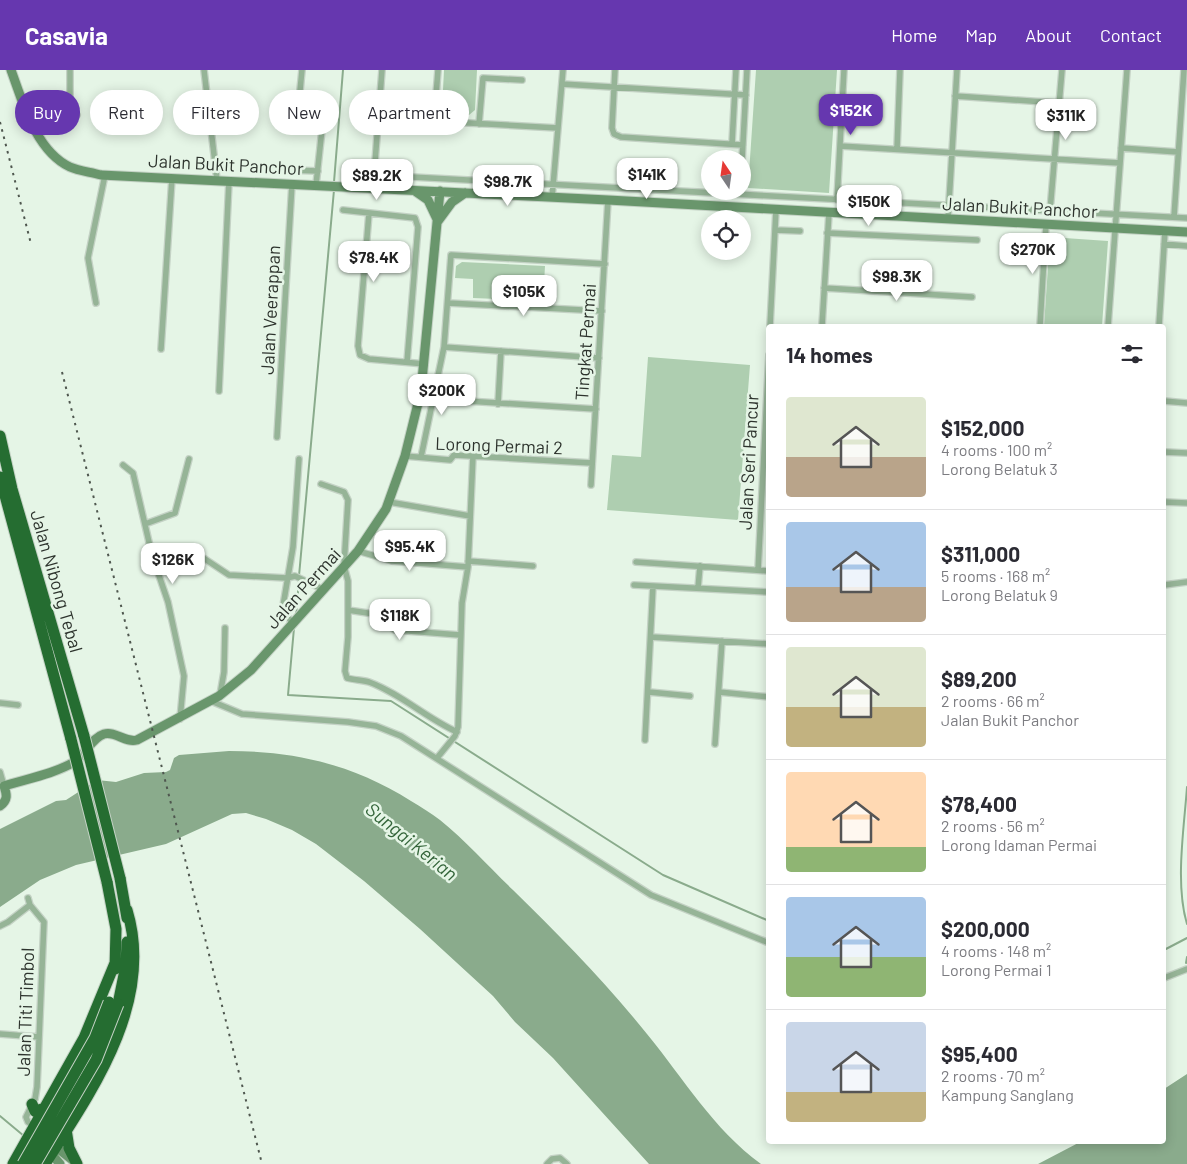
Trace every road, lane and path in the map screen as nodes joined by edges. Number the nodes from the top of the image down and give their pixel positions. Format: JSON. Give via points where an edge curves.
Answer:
{"nodes":[{"id":1,"x":11,"y":70,"type":"edge"},
{"id":2,"x":70,"y":70,"type":"edge"},
{"id":3,"x":204,"y":70,"type":"edge"},
{"id":4,"x":302,"y":70,"type":"edge"},
{"id":5,"x":382,"y":70,"type":"edge"},
{"id":6,"x":438,"y":70,"type":"edge"},
{"id":7,"x":563,"y":70,"type":"edge"},
{"id":8,"x":614,"y":70,"type":"edge"},
{"id":9,"x":736,"y":70,"type":"edge"},
{"id":10,"x":747,"y":70,"type":"edge"},
{"id":11,"x":844,"y":70,"type":"edge"},
{"id":12,"x":900,"y":70,"type":"edge"},
{"id":13,"x":957,"y":70,"type":"edge"},
{"id":14,"x":1062,"y":70,"type":"edge"},
{"id":15,"x":1127,"y":70,"type":"edge"},
{"id":16,"x":1184,"y":70,"type":"edge"},
{"id":17,"x":522,"y":80,"type":"dead end"},
{"id":18,"x":562,"y":84,"type":"junction"},
{"id":19,"x":614,"y":87,"type":"junction"},
{"id":20,"x":19,"y":90,"type":"edge"},
{"id":21,"x":70,"y":90,"type":"edge"},
{"id":22,"x":300,"y":90,"type":"edge"},
{"id":23,"x":380,"y":90,"type":"edge"},
{"id":24,"x":436,"y":90,"type":"edge"},
{"id":25,"x":735,"y":94,"type":"junction"},
{"id":26,"x":746,"y":94,"type":"junction"},
{"id":27,"x":955,"y":96,"type":"junction"},
{"id":28,"x":1059,"y":103,"type":"junction"},
{"id":29,"x":469,"y":123,"type":"edge"},
{"id":30,"x":479,"y":124,"type":"junction"},
{"id":31,"x":558,"y":128,"type":"junction"},
{"id":32,"x":41,"y":135,"type":"edge"},
{"id":33,"x":322,"y":135,"type":"edge"},
{"id":34,"x":377,"y":135,"type":"edge"},
{"id":35,"x":732,"y":144,"type":"junction"},
{"id":36,"x":743,"y":145,"type":"junction"},
{"id":37,"x":840,"y":146,"type":"junction"},
{"id":38,"x":1121,"y":148,"type":"junction"},
{"id":39,"x":897,"y":149,"type":"junction"},
{"id":40,"x":743,"y":150,"type":"edge"},
{"id":41,"x":952,"y":152,"type":"junction"},
{"id":42,"x":1178,"y":152,"type":"junction"},
{"id":43,"x":1054,"y":159,"type":"junction"},
{"id":44,"x":1120,"y":163,"type":"junction"},
{"id":45,"x":289,"y":170,"type":"dead end"},
{"id":46,"x":318,"y":171,"type":"junction"},
{"id":47,"x":105,"y":175,"type":"junction"},
{"id":48,"x":374,"y":175,"type":"junction"},
{"id":49,"x":172,"y":178,"type":"junction"},
{"id":50,"x":217,"y":180,"type":"junction"},
{"id":51,"x":229,"y":181,"type":"junction"},
{"id":52,"x":292,"y":184,"type":"junction"},
{"id":53,"x":316,"y":185,"type":"junction"},
{"id":54,"x":554,"y":185,"type":"junction"},
{"id":55,"x":373,"y":189,"type":"junction"},
{"id":56,"x":414,"y":190,"type":"junction"},
{"id":57,"x":440,"y":191,"type":"junction"},
{"id":58,"x":701,"y":191,"type":"edge"},
{"id":59,"x":465,"y":192,"type":"junction"},
{"id":60,"x":751,"y":194,"type":"edge"},
{"id":61,"x":552,"y":198,"type":"junction"},
{"id":62,"x":608,"y":200,"type":"junction"},
{"id":63,"x":837,"y":200,"type":"junction"},
{"id":64,"x":949,"y":206,"type":"junction"},
{"id":65,"x":343,"y":210,"type":"dead end"},
{"id":66,"x":776,"y":210,"type":"junction"},
{"id":67,"x":1050,"y":211,"type":"junction"},
{"id":68,"x":369,"y":213,"type":"junction"},
{"id":69,"x":829,"y":213,"type":"junction"},
{"id":70,"x":1116,"y":214,"type":"junction"},
{"id":71,"x":1174,"y":217,"type":"junction"},
{"id":72,"x":1187,"y":218,"type":"edge"},
{"id":73,"x":948,"y":220,"type":"junction"},
{"id":74,"x":438,"y":221,"type":"junction"},
{"id":75,"x":1046,"y":225,"type":"junction"},
{"id":76,"x":1115,"y":228,"type":"junction"},
{"id":77,"x":775,"y":230,"type":"junction"},
{"id":78,"x":800,"y":231,"type":"dead end"},
{"id":79,"x":1165,"y":231,"type":"junction"},
{"id":80,"x":1187,"y":232,"type":"edge"},
{"id":81,"x":827,"y":233,"type":"junction"},
{"id":82,"x":977,"y":240,"type":"dead end"},
{"id":83,"x":1164,"y":244,"type":"junction"},
{"id":84,"x":1187,"y":246,"type":"edge"},
{"id":85,"x":605,"y":264,"type":"junction"},
{"id":86,"x":824,"y":288,"type":"junction"},
{"id":87,"x":972,"y":297,"type":"dead end"},
{"id":88,"x":96,"y":303,"type":"dead end"},
{"id":89,"x":448,"y":303,"type":"junction"},
{"id":90,"x":602,"y":311,"type":"junction"},
{"id":91,"x":770,"y":324,"type":"edge"},
{"id":92,"x":822,"y":324,"type":"edge"},
{"id":93,"x":1040,"y":324,"type":"edge"},
{"id":94,"x":1108,"y":324,"type":"edge"},
{"id":95,"x":1159,"y":324,"type":"edge"},
{"id":96,"x":444,"y":347,"type":"junction"},
{"id":97,"x":161,"y":349,"type":"dead end"},
{"id":98,"x":501,"y":351,"type":"junction"},
{"id":99,"x":599,"y":358,"type":"junction"},
{"id":100,"x":407,"y":362,"type":"junction"},
{"id":101,"x":425,"y":364,"type":"junction"},
{"id":102,"x":219,"y":390,"type":"dead end"},
{"id":103,"x":419,"y":398,"type":"junction"},
{"id":104,"x":435,"y":400,"type":"junction"},
{"id":105,"x":1166,"y":401,"type":"edge"},
{"id":106,"x":1187,"y":403,"type":"edge"},
{"id":107,"x":498,"y":404,"type":"junction"},
{"id":108,"x":596,"y":409,"type":"junction"},
{"id":109,"x":766,"y":414,"type":"edge"},
{"id":110,"x":0,"y":436,"type":"edge"},
{"id":111,"x":277,"y":437,"type":"dead end"},
{"id":112,"x":1166,"y":452,"type":"edge"},
{"id":113,"x":1187,"y":453,"type":"edge"},
{"id":114,"x":405,"y":456,"type":"junction"},
{"id":115,"x":473,"y":456,"type":"junction"},
{"id":116,"x":421,"y":457,"type":"junction"},
{"id":117,"x":299,"y":458,"type":"dead end"},
{"id":118,"x":189,"y":459,"type":"dead end"},
{"id":119,"x":592,"y":463,"type":"junction"},
{"id":120,"x":123,"y":465,"type":"dead end"},
{"id":121,"x":0,"y":477,"type":"edge"},
{"id":122,"x":321,"y":484,"type":"dead end"},
{"id":123,"x":591,"y":485,"type":"dead end"},
{"id":124,"x":2,"y":492,"type":"edge"},
{"id":125,"x":389,"y":502,"type":"junction"},
{"id":126,"x":1166,"y":502,"type":"edge"},
{"id":127,"x":1187,"y":503,"type":"edge"},
{"id":128,"x":470,"y":516,"type":"junction"},
{"id":129,"x":145,"y":524,"type":"junction"},
{"id":130,"x":358,"y":551,"type":"junction"},
{"id":131,"x":205,"y":559,"type":"dead end"},
{"id":132,"x":636,"y":562,"type":"dead end"},
{"id":133,"x":468,"y":564,"type":"junction"},
{"id":134,"x":344,"y":566,"type":"junction"},
{"id":135,"x":533,"y":566,"type":"dead end"},
{"id":136,"x":700,"y":566,"type":"junction"},
{"id":137,"x":758,"y":570,"type":"junction"},
{"id":138,"x":766,"y":571,"type":"edge"},
{"id":139,"x":287,"y":578,"type":"junction"},
{"id":140,"x":1187,"y":582,"type":"edge"},
{"id":141,"x":1166,"y":584,"type":"edge"},
{"id":142,"x":634,"y":585,"type":"dead end"},
{"id":143,"x":653,"y":586,"type":"junction"},
{"id":144,"x":698,"y":588,"type":"junction"},
{"id":145,"x":322,"y":589,"type":"junction"},
{"id":146,"x":766,"y":592,"type":"edge"},
{"id":147,"x":348,"y":610,"type":"junction"},
{"id":148,"x":293,"y":623,"type":"junction"},
{"id":149,"x":225,"y":628,"type":"dead end"},
{"id":150,"x":460,"y":635,"type":"junction"},
{"id":151,"x":651,"y":637,"type":"junction"},
{"id":152,"x":722,"y":641,"type":"junction"},
{"id":153,"x":766,"y":644,"type":"edge"},
{"id":154,"x":649,"y":692,"type":"junction"},
{"id":155,"x":719,"y":692,"type":"junction"},
{"id":156,"x":219,"y":696,"type":"junction"},
{"id":157,"x":690,"y":696,"type":"dead end"},
{"id":158,"x":766,"y":697,"type":"edge"},
{"id":159,"x":211,"y":701,"type":"junction"},
{"id":160,"x":0,"y":703,"type":"edge"},
{"id":161,"x":18,"y":705,"type":"dead end"},
{"id":162,"x":180,"y":718,"type":"junction"},
{"id":163,"x":456,"y":734,"type":"junction"},
{"id":164,"x":645,"y":740,"type":"dead end"},
{"id":165,"x":715,"y":744,"type":"dead end"},
{"id":166,"x":439,"y":755,"type":"junction"},
{"id":167,"x":0,"y":772,"type":"edge"},
{"id":168,"x":4,"y":786,"type":"junction"},
{"id":169,"x":0,"y":806,"type":"edge"},
{"id":170,"x":127,"y":910,"type":"junction"},
{"id":171,"x":0,"y":926,"type":"edge"},
{"id":172,"x":766,"y":942,"type":"edge"},
{"id":173,"x":115,"y":963,"type":"junction"},
{"id":174,"x":1187,"y":970,"type":"edge"},
{"id":175,"x":1166,"y":977,"type":"edge"},
{"id":176,"x":114,"y":1003,"type":"junction"},
{"id":177,"x":0,"y":1034,"type":"edge"},
{"id":178,"x":39,"y":1037,"type":"junction"},
{"id":179,"x":40,"y":1106,"type":"junction"},
{"id":180,"x":68,"y":1125,"type":"junction"},
{"id":181,"x":34,"y":1126,"type":"junction"},
{"id":182,"x":51,"y":1155,"type":"edge"},
{"id":183,"x":13,"y":1164,"type":"edge"},
{"id":184,"x":23,"y":1164,"type":"edge"},
{"id":185,"x":35,"y":1164,"type":"edge"},
{"id":186,"x":60,"y":1164,"type":"edge"},
{"id":187,"x":77,"y":1164,"type":"edge"},
{"id":188,"x":547,"y":1164,"type":"edge"},
{"id":189,"x":567,"y":1164,"type":"edge"}],
"edges":[{"from":1,"to":20,"type":"main road","name":"Jalan Bukit Panchor"},
{"from":2,"to":21,"type":"street"},
{"from":3,"to":50,"type":"street"},
{"from":4,"to":22,"type":"street"},
{"from":5,"to":23,"type":"street"},
{"from":6,"to":24,"type":"street"},
{"from":7,"to":18,"type":"street"},
{"from":8,"to":19,"type":"street"},
{"from":9,"to":25,"type":"street"},
{"from":10,"to":26,"type":"street"},
{"from":11,"to":37,"type":"street"},
{"from":12,"to":39,"type":"street"},
{"from":13,"to":27,"type":"street"},
{"from":14,"to":28,"type":"street"},
{"from":15,"to":38,"type":"street"},
{"from":16,"to":42,"type":"street"},
{"from":17,"to":30,"type":"street","via":[[483,78]]},
{"from":18,"to":19,"type":"street"},
{"from":18,"to":31,"type":"street"},
{"from":19,"to":25,"type":"street"},
{"from":19,"to":35,"type":"street","via":[[612,128],[620,137]]},
{"from":25,"to":26,"type":"street"},
{"from":25,"to":35,"type":"street"},
{"from":26,"to":36,"type":"street"},
{"from":27,"to":28,"type":"street"},
{"from":27,"to":41,"type":"street"},
{"from":28,"to":43,"type":"street"},
{"from":29,"to":30,"type":"street"},
{"from":30,"to":31,"type":"street"},
{"from":31,"to":54,"type":"street"},
{"from":32,"to":47,"type":"main road","name":"Jalan Bukit Panchor","via":[[53,155],[71,168]]},
{"from":33,"to":46,"type":"street"},
{"from":34,"to":48,"type":"street"},
{"from":35,"to":36,"type":"street"},
{"from":36,"to":40,"type":"street"},
{"from":37,"to":39,"type":"street"},
{"from":37,"to":63,"type":"street"},
{"from":38,"to":42,"type":"street"},
{"from":38,"to":44,"type":"street"},
{"from":39,"to":41,"type":"street"},
{"from":41,"to":43,"type":"street"},
{"from":41,"to":64,"type":"street"},
{"from":42,"to":71,"type":"street"},
{"from":43,"to":44,"type":"street"},
{"from":43,"to":67,"type":"street"},
{"from":44,"to":70,"type":"street"},
{"from":45,"to":46,"type":"street"},
{"from":46,"to":53,"type":"street"},
{"from":47,"to":49,"type":"main road","name":"Jalan Bukit Panchor"},
{"from":47,"to":88,"type":"street","via":[[88,258]]},
{"from":48,"to":54,"type":"street"},
{"from":48,"to":55,"type":"street"},
{"from":49,"to":50,"type":"main road","name":"Jalan Bukit Panchor"},
{"from":49,"to":97,"type":"street"},
{"from":50,"to":51,"type":"main road","name":"Jalan Bukit Panchor"},
{"from":51,"to":52,"type":"main road","name":"Jalan Bukit Panchor"},
{"from":51,"to":102,"type":"street"},
{"from":52,"to":53,"type":"main road","name":"Jalan Bukit Panchor"},
{"from":52,"to":111,"type":"street","name":"Jalan Veerappan"},
{"from":53,"to":55,"type":"main road","name":"Jalan Bukit Panchor"},
{"from":54,"to":58,"type":"street"},
{"from":54,"to":61,"type":"street"},
{"from":55,"to":56,"type":"main road","name":"Jalan Bukit Panchor"},
{"from":56,"to":57,"type":"main road","name":"Jalan Bukit Panchor"},
{"from":56,"to":74,"type":"main road","via":[[428,200]]},
{"from":57,"to":59,"type":"main road","name":"Jalan Bukit Panchor"},
{"from":57,"to":74,"type":"main road","name":"Jalan Permai"},
{"from":59,"to":61,"type":"main road","name":"Jalan Bukit Panchor"},
{"from":59,"to":74,"type":"main road","via":[[452,202]]},
{"from":60,"to":63,"type":"street"},
{"from":61,"to":62,"type":"main road","name":"Jalan Bukit Panchor"},
{"from":62,"to":66,"type":"main road","name":"Jalan Bukit Panchor"},
{"from":62,"to":85,"type":"street","name":"Tingkat Permai"},
{"from":63,"to":64,"type":"street"},
{"from":64,"to":67,"type":"street"},
{"from":64,"to":73,"type":"street"},
{"from":65,"to":68,"type":"street"},
{"from":66,"to":69,"type":"main road","name":"Jalan Bukit Panchor"},
{"from":66,"to":77,"type":"street"},
{"from":67,"to":70,"type":"street"},
{"from":68,"to":100,"type":"street","via":[[358,346],[360,355],[369,359]]},
{"from":68,"to":100,"type":"street","via":[[415,218],[418,227]]},
{"from":69,"to":73,"type":"main road","name":"Jalan Bukit Panchor"},
{"from":69,"to":81,"type":"street"},
{"from":70,"to":71,"type":"street"},
{"from":70,"to":76,"type":"street"},
{"from":71,"to":72,"type":"street"},
{"from":73,"to":75,"type":"main road","name":"Jalan Bukit Panchor"},
{"from":74,"to":101,"type":"main road","name":"Jalan Permai"},
{"from":75,"to":76,"type":"main road","name":"Jalan Bukit Panchor"},
{"from":75,"to":93,"type":"street"},
{"from":76,"to":79,"type":"main road","name":"Jalan Bukit Panchor"},
{"from":76,"to":94,"type":"street"},
{"from":77,"to":78,"type":"street"},
{"from":77,"to":91,"type":"street"},
{"from":79,"to":80,"type":"main road","name":"Jalan Bukit Panchor"},
{"from":79,"to":83,"type":"street"},
{"from":81,"to":82,"type":"street"},
{"from":81,"to":86,"type":"street"},
{"from":83,"to":84,"type":"street"},
{"from":83,"to":95,"type":"street"},
{"from":85,"to":89,"type":"street","via":[[451,255]]},
{"from":85,"to":90,"type":"street","name":"Tingkat Permai"},
{"from":86,"to":87,"type":"street"},
{"from":86,"to":92,"type":"street"},
{"from":89,"to":90,"type":"street"},
{"from":89,"to":96,"type":"street"},
{"from":90,"to":99,"type":"street","name":"Tingkat Permai"},
{"from":96,"to":98,"type":"street"},
{"from":96,"to":104,"type":"street"},
{"from":98,"to":99,"type":"street"},
{"from":98,"to":107,"type":"street"},
{"from":99,"to":108,"type":"street","name":"Tingkat Permai"},
{"from":100,"to":101,"type":"street"},
{"from":101,"to":103,"type":"main road","name":"Jalan Permai"},
{"from":103,"to":104,"type":"street"},
{"from":103,"to":114,"type":"main road","name":"Jalan Permai"},
{"from":104,"to":107,"type":"street"},
{"from":104,"to":116,"type":"street"},
{"from":105,"to":106,"type":"street"},
{"from":107,"to":108,"type":"street"},
{"from":108,"to":119,"type":"street","name":"Tingkat Permai"},
{"from":109,"to":137,"type":"street","name":"Jalan Seri Pancur"},
{"from":110,"to":170,"type":"highway","name":"Jalan Nibong Tebal","bridge":true,"via":[[12,490],[84,736]]},
{"from":112,"to":113,"type":"street"},
{"from":114,"to":116,"type":"street","name":"Lorong Permai 2"},
{"from":114,"to":125,"type":"main road","name":"Jalan Permai"},
{"from":115,"to":116,"type":"street","name":"Lorong Permai 2","via":[[454,455],[450,460]]},
{"from":115,"to":119,"type":"street","name":"Lorong Permai 2"},
{"from":115,"to":128,"type":"street"},
{"from":117,"to":139,"type":"street","via":[[293,547]]},
{"from":118,"to":129,"type":"street","via":[[175,513]]},
{"from":119,"to":123,"type":"street","name":"Tingkat Permai"},
{"from":120,"to":129,"type":"street","via":[[133,473]]},
{"from":121,"to":124,"type":"highway","name":"Jalan Nibong Tebal"},
{"from":122,"to":134,"type":"street","via":[[344,492],[348,500]]},
{"from":124,"to":173,"type":"highway","name":"Jalan Nibong Tebal","bridge":true,"via":[[107,882],[116,930]]},
{"from":125,"to":128,"type":"street"},
{"from":125,"to":130,"type":"main road","name":"Jalan Permai"},
{"from":126,"to":127,"type":"street"},
{"from":128,"to":133,"type":"street"},
{"from":129,"to":162,"type":"street","via":[[168,602],[184,676]]},
{"from":130,"to":133,"type":"street","via":[[392,561]]},
{"from":130,"to":134,"type":"main road","name":"Jalan Permai"},
{"from":131,"to":139,"type":"street","via":[[230,575]]},
{"from":132,"to":136,"type":"street"},
{"from":133,"to":135,"type":"street"},
{"from":133,"to":150,"type":"street"},
{"from":134,"to":145,"type":"main road","name":"Jalan Permai"},
{"from":134,"to":147,"type":"street","via":[[348,581]]},
{"from":136,"to":137,"type":"street"},
{"from":136,"to":144,"type":"street"},
{"from":137,"to":138,"type":"street"},
{"from":139,"to":145,"type":"street","via":[[302,578]]},
{"from":139,"to":148,"type":"street","via":[[283,606],[284,613]]},
{"from":140,"to":141,"type":"street"},
{"from":142,"to":143,"type":"street"},
{"from":143,"to":144,"type":"street"},
{"from":143,"to":151,"type":"street"},
{"from":144,"to":146,"type":"street"},
{"from":145,"to":148,"type":"main road","name":"Jalan Permai"},
{"from":147,"to":150,"type":"street","via":[[374,614],[394,630]]},
{"from":147,"to":163,"type":"street","via":[[347,678],[374,685]]},
{"from":148,"to":156,"type":"main road","name":"Jalan Permai","via":[[251,670]]},
{"from":149,"to":156,"type":"street","via":[[224,672]]},
{"from":150,"to":163,"type":"street"},
{"from":151,"to":152,"type":"street"},
{"from":151,"to":154,"type":"street"},
{"from":152,"to":153,"type":"street"},
{"from":152,"to":155,"type":"street"},
{"from":154,"to":157,"type":"street"},
{"from":154,"to":164,"type":"street"},
{"from":155,"to":158,"type":"street"},
{"from":155,"to":165,"type":"street"},
{"from":156,"to":159,"type":"main road","name":"Jalan Permai"},
{"from":159,"to":162,"type":"main road","name":"Jalan Permai"},
{"from":159,"to":166,"type":"street","via":[[242,714],[376,726]]},
{"from":160,"to":161,"type":"street"},
{"from":162,"to":168,"type":"main road","name":"Jalan Permai","via":[[133,741],[115,735],[101,735],[81,758],[70,764]]},
{"from":163,"to":166,"type":"street"},
{"from":166,"to":172,"type":"street","via":[[651,895]]},
{"from":167,"to":168,"type":"street"},
{"from":168,"to":169,"type":"main road","via":[[6,801]]},
{"from":170,"to":176,"type":"highway","via":[[127,948]]},
{"from":170,"to":180,"type":"highway","via":[[134,958],[128,1004],[113,1047]]},
{"from":171,"to":178,"type":"street","name":"Jalan Titi Timbol","via":[[29,902],[44,922]]},
{"from":173,"to":176,"type":"highway"},
{"from":173,"to":179,"type":"highway","via":[[84,1038]]},
{"from":174,"to":175,"type":"street"},
{"from":176,"to":184,"type":"highway","bridge":true},
{"from":176,"to":185,"type":"highway","bridge":true,"via":[[96,1060]]},
{"from":177,"to":178,"type":"street"},
{"from":178,"to":179,"type":"street","name":"Jalan Titi Timbol","via":[[36,1093]]},
{"from":179,"to":180,"type":"highway","via":[[51,1119]]},
{"from":179,"to":181,"type":"highway"},
{"from":180,"to":182,"type":"highway"},
{"from":180,"to":187,"type":"highway","via":[[69,1148]]},
{"from":181,"to":182,"type":"main road"},
{"from":181,"to":183,"type":"highway"},
{"from":182,"to":186,"type":"main road"},
{"from":182,"to":187,"type":"main road"},
{"from":188,"to":189,"type":"street","via":[[560,1158]]}]}
